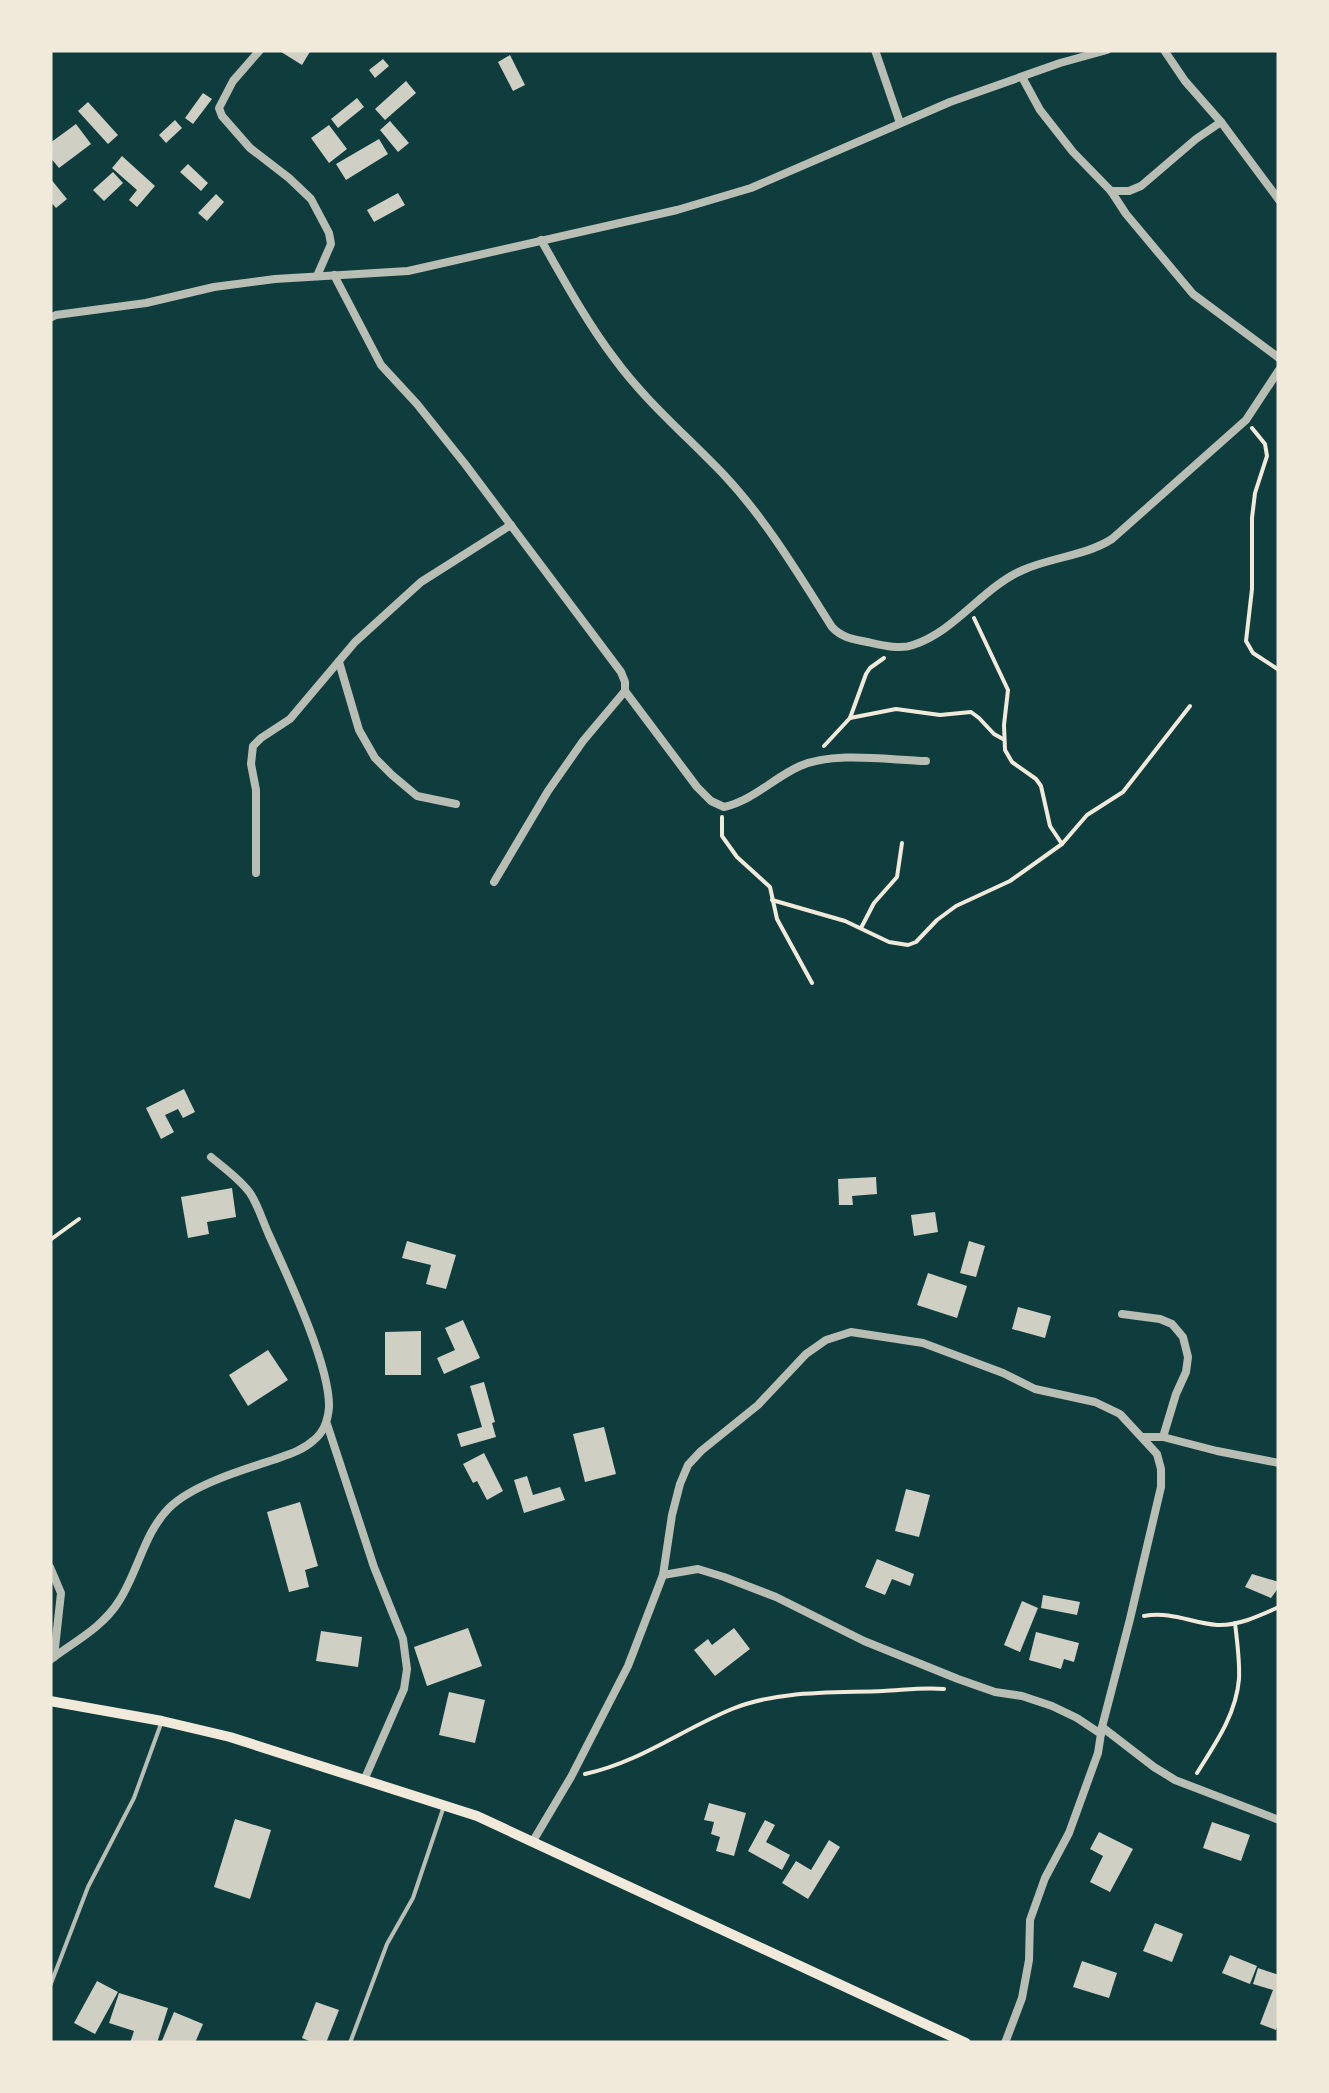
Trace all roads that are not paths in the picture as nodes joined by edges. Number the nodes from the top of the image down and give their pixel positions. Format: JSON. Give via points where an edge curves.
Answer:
{"nodes":[{"id":1,"x":260,"y":50,"type":"edge"},
{"id":2,"x":874,"y":50,"type":"edge"},
{"id":3,"x":1107,"y":50,"type":"edge"},
{"id":4,"x":1164,"y":50,"type":"edge"},
{"id":5,"x":1022,"y":77,"type":"junction"},
{"id":6,"x":1220,"y":122,"type":"junction"},
{"id":7,"x":900,"y":123,"type":"junction"},
{"id":8,"x":1111,"y":191,"type":"junction"},
{"id":9,"x":1279,"y":200,"type":"edge"},
{"id":10,"x":541,"y":240,"type":"junction"},
{"id":11,"x":334,"y":275,"type":"junction"},
{"id":12,"x":317,"y":276,"type":"junction"},
{"id":13,"x":52,"y":315,"type":"edge"},
{"id":14,"x":1279,"y":358,"type":"edge"},
{"id":15,"x":1279,"y":370,"type":"edge"},
{"id":16,"x":510,"y":525,"type":"junction"},
{"id":17,"x":339,"y":662,"type":"junction"},
{"id":18,"x":625,"y":691,"type":"junction"},
{"id":19,"x":926,"y":761,"type":"dead end"},
{"id":20,"x":456,"y":804,"type":"dead end"},
{"id":21,"x":256,"y":873,"type":"dead end"},
{"id":22,"x":494,"y":882,"type":"dead end"},
{"id":23,"x":211,"y":1157,"type":"dead end"},
{"id":24,"x":1122,"y":1314,"type":"dead end"},
{"id":25,"x":326,"y":1424,"type":"junction"},
{"id":26,"x":1143,"y":1437,"type":"junction"},
{"id":27,"x":1163,"y":1437,"type":"junction"},
{"id":28,"x":1279,"y":1463,"type":"edge"},
{"id":29,"x":50,"y":1567,"type":"edge"},
{"id":30,"x":662,"y":1575,"type":"junction"},
{"id":31,"x":52,"y":1658,"type":"edge"},
{"id":32,"x":50,"y":1701,"type":"edge"},
{"id":33,"x":162,"y":1721,"type":"junction"},
{"id":34,"x":1101,"y":1730,"type":"junction"},
{"id":35,"x":365,"y":1778,"type":"junction"},
{"id":36,"x":444,"y":1804,"type":"junction"},
{"id":37,"x":1279,"y":1820,"type":"edge"},
{"id":38,"x":533,"y":1841,"type":"junction"},
{"id":39,"x":50,"y":1986,"type":"edge"},
{"id":40,"x":350,"y":2043,"type":"edge"},
{"id":41,"x":966,"y":2043,"type":"edge"},
{"id":42,"x":1005,"y":2043,"type":"edge"}],
"edges":[{"from":1,"to":12,"type":"street","via":[[219,108],[250,148],[310,200],[331,244]]},
{"from":2,"to":7,"type":"street"},
{"from":3,"to":5,"type":"street"},
{"from":4,"to":6,"type":"street"},
{"from":5,"to":7,"type":"street"},
{"from":5,"to":8,"type":"street","via":[[1040,110]]},
{"from":6,"to":8,"type":"street","via":[[1141,186]]},
{"from":6,"to":9,"type":"street"},
{"from":7,"to":10,"type":"street","via":[[751,188]]},
{"from":8,"to":14,"type":"street","via":[[1193,294]]},
{"from":10,"to":11,"type":"street","via":[[408,270]]},
{"from":10,"to":15,"type":"street","via":[[615,360],[725,476],[832,626],[850,639],[913,646],[1020,571],[1112,539],[1246,420]]},
{"from":11,"to":12,"type":"street"},
{"from":11,"to":16,"type":"street","via":[[381,366]]},
{"from":12,"to":13,"type":"street"},
{"from":16,"to":17,"type":"street","via":[[421,582]]},
{"from":16,"to":18,"type":"street","via":[[622,672]]},
{"from":17,"to":20,"type":"street","via":[[359,730],[375,758],[417,796]]},
{"from":17,"to":21,"type":"street","via":[[290,719],[253,746]]},
{"from":18,"to":19,"type":"street","via":[[697,787],[724,807],[818,760]]},
{"from":18,"to":22,"type":"street","via":[[548,791]]},
{"from":23,"to":25,"type":"street","via":[[250,1193],[280,1261],[321,1364]]},
{"from":24,"to":27,"type":"street","via":[[1160,1319],[1182,1336],[1186,1372]]},
{"from":25,"to":31,"type":"street","via":[[294,1453],[171,1506],[109,1616]]},
{"from":25,"to":35,"type":"street","via":[[403,1639],[407,1670]]},
{"from":26,"to":27,"type":"street"},
{"from":26,"to":30,"type":"street","via":[[1120,1414],[1095,1402],[1035,1389],[923,1343],[866,1333],[838,1336],[806,1354],[688,1465]]},
{"from":26,"to":34,"type":"street","via":[[1157,1454],[1160,1487]]},
{"from":27,"to":28,"type":"street"},
{"from":29,"to":31,"type":"street","via":[[62,1593]]},
{"from":30,"to":34,"type":"street","via":[[698,1569],[724,1577],[864,1642],[980,1687],[1052,1706]]},
{"from":30,"to":38,"type":"street","via":[[628,1666]]},
{"from":32,"to":33,"type":"main road"},
{"from":33,"to":35,"type":"main road"},
{"from":33,"to":39,"type":"lane"},
{"from":34,"to":37,"type":"street","via":[[1189,1786]]},
{"from":34,"to":42,"type":"street","via":[[1088,1785],[1030,1920],[1022,1998]]},
{"from":35,"to":36,"type":"main road"},
{"from":36,"to":38,"type":"main road"},
{"from":36,"to":40,"type":"lane","via":[[413,1898],[386,1944]]},
{"from":38,"to":41,"type":"main road"}]}
